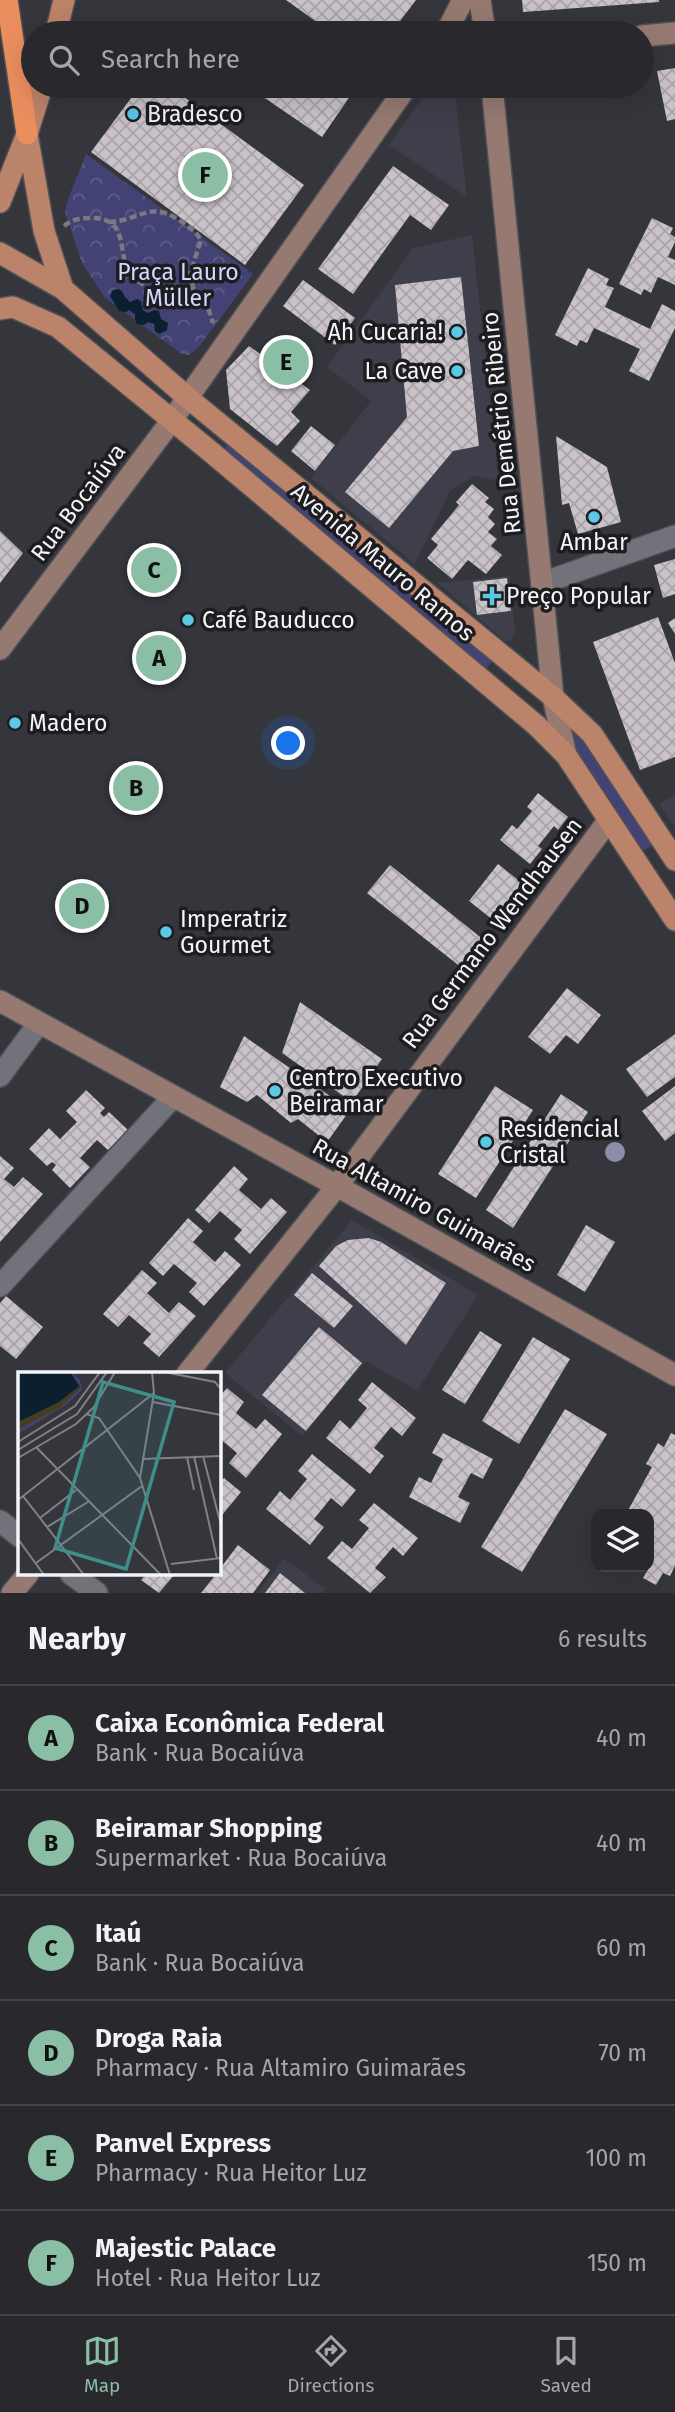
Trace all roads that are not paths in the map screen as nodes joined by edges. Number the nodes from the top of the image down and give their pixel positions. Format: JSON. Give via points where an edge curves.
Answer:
{"nodes":[{"id":1,"x":7,"y":0,"type":"edge"},
{"id":2,"x":64,"y":0,"type":"edge"},
{"id":3,"x":463,"y":0,"type":"edge"},
{"id":4,"x":480,"y":0,"type":"edge"},
{"id":5,"x":59,"y":21,"type":"edge"},
{"id":6,"x":452,"y":21,"type":"edge"},
{"id":7,"x":483,"y":21,"type":"edge"},
{"id":8,"x":675,"y":33,"type":"edge"},
{"id":9,"x":654,"y":35,"type":"edge"},
{"id":10,"x":21,"y":94,"type":"edge"},
{"id":11,"x":22,"y":98,"type":"edge"},
{"id":12,"x":38,"y":98,"type":"edge"},
{"id":13,"x":399,"y":98,"type":"edge"},
{"id":14,"x":493,"y":98,"type":"edge"},
{"id":15,"x":27,"y":134,"type":"junction"},
{"id":16,"x":0,"y":202,"type":"edge"},
{"id":17,"x":0,"y":253,"type":"edge"},
{"id":18,"x":63,"y":289,"type":"junction"},
{"id":19,"x":0,"y":309,"type":"edge"},
{"id":20,"x":188,"y":398,"type":"junction"},
{"id":21,"x":172,"y":420,"type":"junction"},
{"id":22,"x":675,"y":537,"type":"edge"},
{"id":23,"x":543,"y":583,"type":"junction"},
{"id":24,"x":0,"y":649,"type":"edge"},
{"id":25,"x":553,"y":697,"type":"junction"},
{"id":26,"x":566,"y":755,"type":"junction"},
{"id":27,"x":608,"y":821,"type":"junction"},
{"id":28,"x":675,"y":860,"type":"edge"},
{"id":29,"x":675,"y":920,"type":"edge"},
{"id":30,"x":0,"y":1001,"type":"edge"},
{"id":31,"x":39,"y":1023,"type":"junction"},
{"id":32,"x":0,"y":1076,"type":"edge"},
{"id":33,"x":173,"y":1097,"type":"junction"},
{"id":34,"x":337,"y":1186,"type":"junction"},
{"id":35,"x":0,"y":1286,"type":"edge"},
{"id":36,"x":189,"y":1372,"type":"edge"},
{"id":37,"x":675,"y":1375,"type":"edge"},
{"id":38,"x":0,"y":1521,"type":"edge"},
{"id":39,"x":18,"y":1534,"type":"edge"},
{"id":40,"x":26,"y":1576,"type":"edge"},
{"id":41,"x":74,"y":1576,"type":"edge"},
{"id":42,"x":12,"y":1593,"type":"edge"},
{"id":43,"x":97,"y":1593,"type":"edge"}],
"edges":[{"from":1,"to":10,"type":"highway"},
{"from":2,"to":5,"type":"main road"},
{"from":3,"to":6,"type":"street"},
{"from":4,"to":7,"type":"street"},
{"from":8,"to":9,"type":"street"},
{"from":11,"to":15,"type":"highway"},
{"from":12,"to":15,"type":"main road"},
{"from":13,"to":20,"type":"street","name":"Rua Bocaiúva"},
{"from":14,"to":23,"type":"street","name":"Rua Demétrio Ribeiro"},
{"from":15,"to":16,"type":"main road"},
{"from":15,"to":18,"type":"main road","via":[[44,231]]},
{"from":17,"to":18,"type":"main road","name":"Avenida Mauro Ramos"},
{"from":18,"to":20,"type":"main road","name":"Avenida Mauro Ramos"},
{"from":19,"to":21,"type":"main road","name":"Avenida Mauro Ramos","via":[[13,307],[58,327]]},
{"from":20,"to":21,"type":"street","name":"Rua Bocaiúva"},
{"from":20,"to":25,"type":"main road","name":"Avenida Mauro Ramos"},
{"from":21,"to":24,"type":"street","name":"Rua Bocaiúva"},
{"from":21,"to":26,"type":"main road","name":"Avenida Mauro Ramos"},
{"from":22,"to":23,"type":"street"},
{"from":23,"to":25,"type":"street","name":"Rua Demétrio Ribeiro"},
{"from":25,"to":26,"type":"street","name":"Rua Demétrio Ribeiro"},
{"from":25,"to":28,"type":"main road","name":"Avenida Mauro Ramos","via":[[592,734]]},
{"from":26,"to":27,"type":"main road","name":"Avenida Mauro Ramos"},
{"from":27,"to":29,"type":"main road","name":"Avenida Mauro Ramos"},
{"from":27,"to":34,"type":"street","name":"Rua Germano Wendhausen"},
{"from":30,"to":31,"type":"street","name":"Rua Altamiro Guimarães"},
{"from":31,"to":32,"type":"street"},
{"from":31,"to":33,"type":"street","name":"Rua Altamiro Guimarães"},
{"from":33,"to":34,"type":"street","name":"Rua Altamiro Guimarães"},
{"from":33,"to":35,"type":"street"},
{"from":34,"to":36,"type":"street","name":"Rua Germano Wendhausen"},
{"from":34,"to":37,"type":"street","name":"Rua Altamiro Guimarães"},
{"from":38,"to":39,"type":"street"},
{"from":40,"to":42,"type":"street"},
{"from":41,"to":43,"type":"street"}]}
